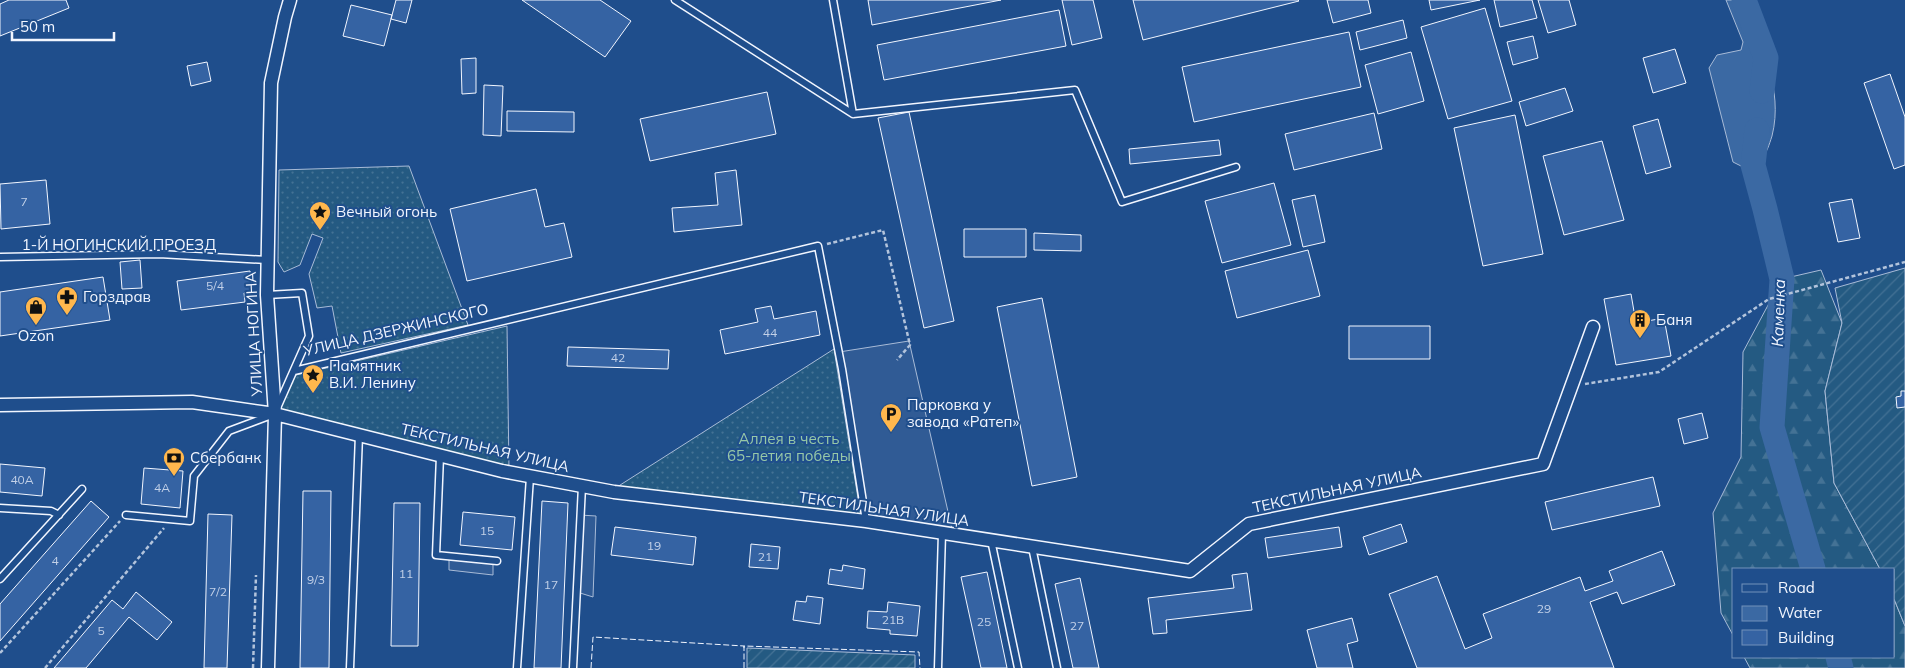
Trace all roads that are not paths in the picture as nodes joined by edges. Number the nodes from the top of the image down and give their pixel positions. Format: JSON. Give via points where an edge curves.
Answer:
{"nodes":[{"id":1,"x":290,"y":0,"type":"edge"},
{"id":2,"x":674,"y":0,"type":"edge"},
{"id":3,"x":833,"y":0,"type":"edge"},
{"id":4,"x":853,"y":114,"type":"junction"},
{"id":5,"x":1236,"y":167,"type":"dead end"},
{"id":6,"x":0,"y":257,"type":"edge"},
{"id":7,"x":267,"y":260,"type":"junction"},
{"id":8,"x":267,"y":295,"type":"junction"},
{"id":9,"x":1593,"y":328,"type":"dead end"},
{"id":10,"x":294,"y":371,"type":"junction"},
{"id":11,"x":0,"y":405,"type":"edge"},
{"id":12,"x":275,"y":414,"type":"junction"},
{"id":13,"x":360,"y":435,"type":"junction"},
{"id":14,"x":440,"y":456,"type":"junction"},
{"id":15,"x":530,"y":476,"type":"junction"},
{"id":16,"x":582,"y":486,"type":"junction"},
{"id":17,"x":82,"y":489,"type":"dead end"},
{"id":18,"x":0,"y":508,"type":"edge"},
{"id":19,"x":59,"y":515,"type":"junction"},
{"id":20,"x":126,"y":515,"type":"road end"},
{"id":21,"x":866,"y":521,"type":"junction"},
{"id":22,"x":942,"y":533,"type":"junction"},
{"id":23,"x":991,"y":540,"type":"junction"},
{"id":24,"x":1032,"y":546,"type":"junction"},
{"id":25,"x":497,"y":561,"type":"dead end"},
{"id":26,"x":0,"y":579,"type":"edge"},
{"id":27,"x":268,"y":668,"type":"edge"},
{"id":28,"x":350,"y":668,"type":"edge"},
{"id":29,"x":517,"y":668,"type":"edge"},
{"id":30,"x":573,"y":668,"type":"edge"},
{"id":31,"x":938,"y":668,"type":"edge"},
{"id":32,"x":1018,"y":668,"type":"edge"},
{"id":33,"x":1057,"y":668,"type":"edge"}],
"edges":[{"from":1,"to":7,"type":"street","name":"УЛИЦА НОГИНА","via":[[271,83]]},
{"from":2,"to":4,"type":"lane"},
{"from":3,"to":4,"type":"lane"},
{"from":4,"to":5,"type":"lane","via":[[1075,90],[1122,202]]},
{"from":6,"to":7,"type":"lane","name":"1-Й НОГИНСКИЙ ПРОЕЗД","via":[[159,254]]},
{"from":7,"to":8,"type":"street","name":"УЛИЦА НОГИНА"},
{"from":8,"to":10,"type":"lane","via":[[302,293],[309,336]]},
{"from":8,"to":12,"type":"street","name":"УЛИЦА НОГИНА"},
{"from":9,"to":24,"type":"street","name":"ТЕКСТИЛЬНАЯ УЛИЦА","via":[[1542,464],[1249,524],[1190,571]]},
{"from":10,"to":12,"type":"lane","name":"УЛИЦА ДЗЕРЖИНСКОГО"},
{"from":10,"to":21,"type":"lane","name":"УЛИЦА ДЗЕРЖИНСКОГО","via":[[818,246]]},
{"from":11,"to":12,"type":"street","via":[[192,402]]},
{"from":12,"to":13,"type":"street","name":"ТЕКСТИЛЬНАЯ УЛИЦА"},
{"from":12,"to":20,"type":"lane","via":[[230,431],[194,476],[190,521]]},
{"from":12,"to":27,"type":"street","name":"УЛИЦА НОГИНА"},
{"from":13,"to":14,"type":"street","name":"ТЕКСТИЛЬНАЯ УЛИЦА"},
{"from":13,"to":28,"type":"lane"},
{"from":14,"to":15,"type":"street","name":"ТЕКСТИЛЬНАЯ УЛИЦА"},
{"from":14,"to":25,"type":"lane","via":[[436,555]]},
{"from":15,"to":16,"type":"street","name":"ТЕКСТИЛЬНАЯ УЛИЦА"},
{"from":15,"to":29,"type":"lane"},
{"from":16,"to":21,"type":"street","name":"ТЕКСТИЛЬНАЯ УЛИЦА"},
{"from":16,"to":30,"type":"lane"},
{"from":17,"to":19,"type":"lane"},
{"from":18,"to":19,"type":"lane","via":[[51,511]]},
{"from":19,"to":26,"type":"lane"},
{"from":21,"to":22,"type":"street","name":"ТЕКСТИЛЬНАЯ УЛИЦА"},
{"from":22,"to":23,"type":"street","name":"ТЕКСТИЛЬНАЯ УЛИЦА"},
{"from":22,"to":31,"type":"lane"},
{"from":23,"to":24,"type":"street","name":"ТЕКСТИЛЬНАЯ УЛИЦА"},
{"from":23,"to":32,"type":"lane"},
{"from":24,"to":33,"type":"lane"}]}
